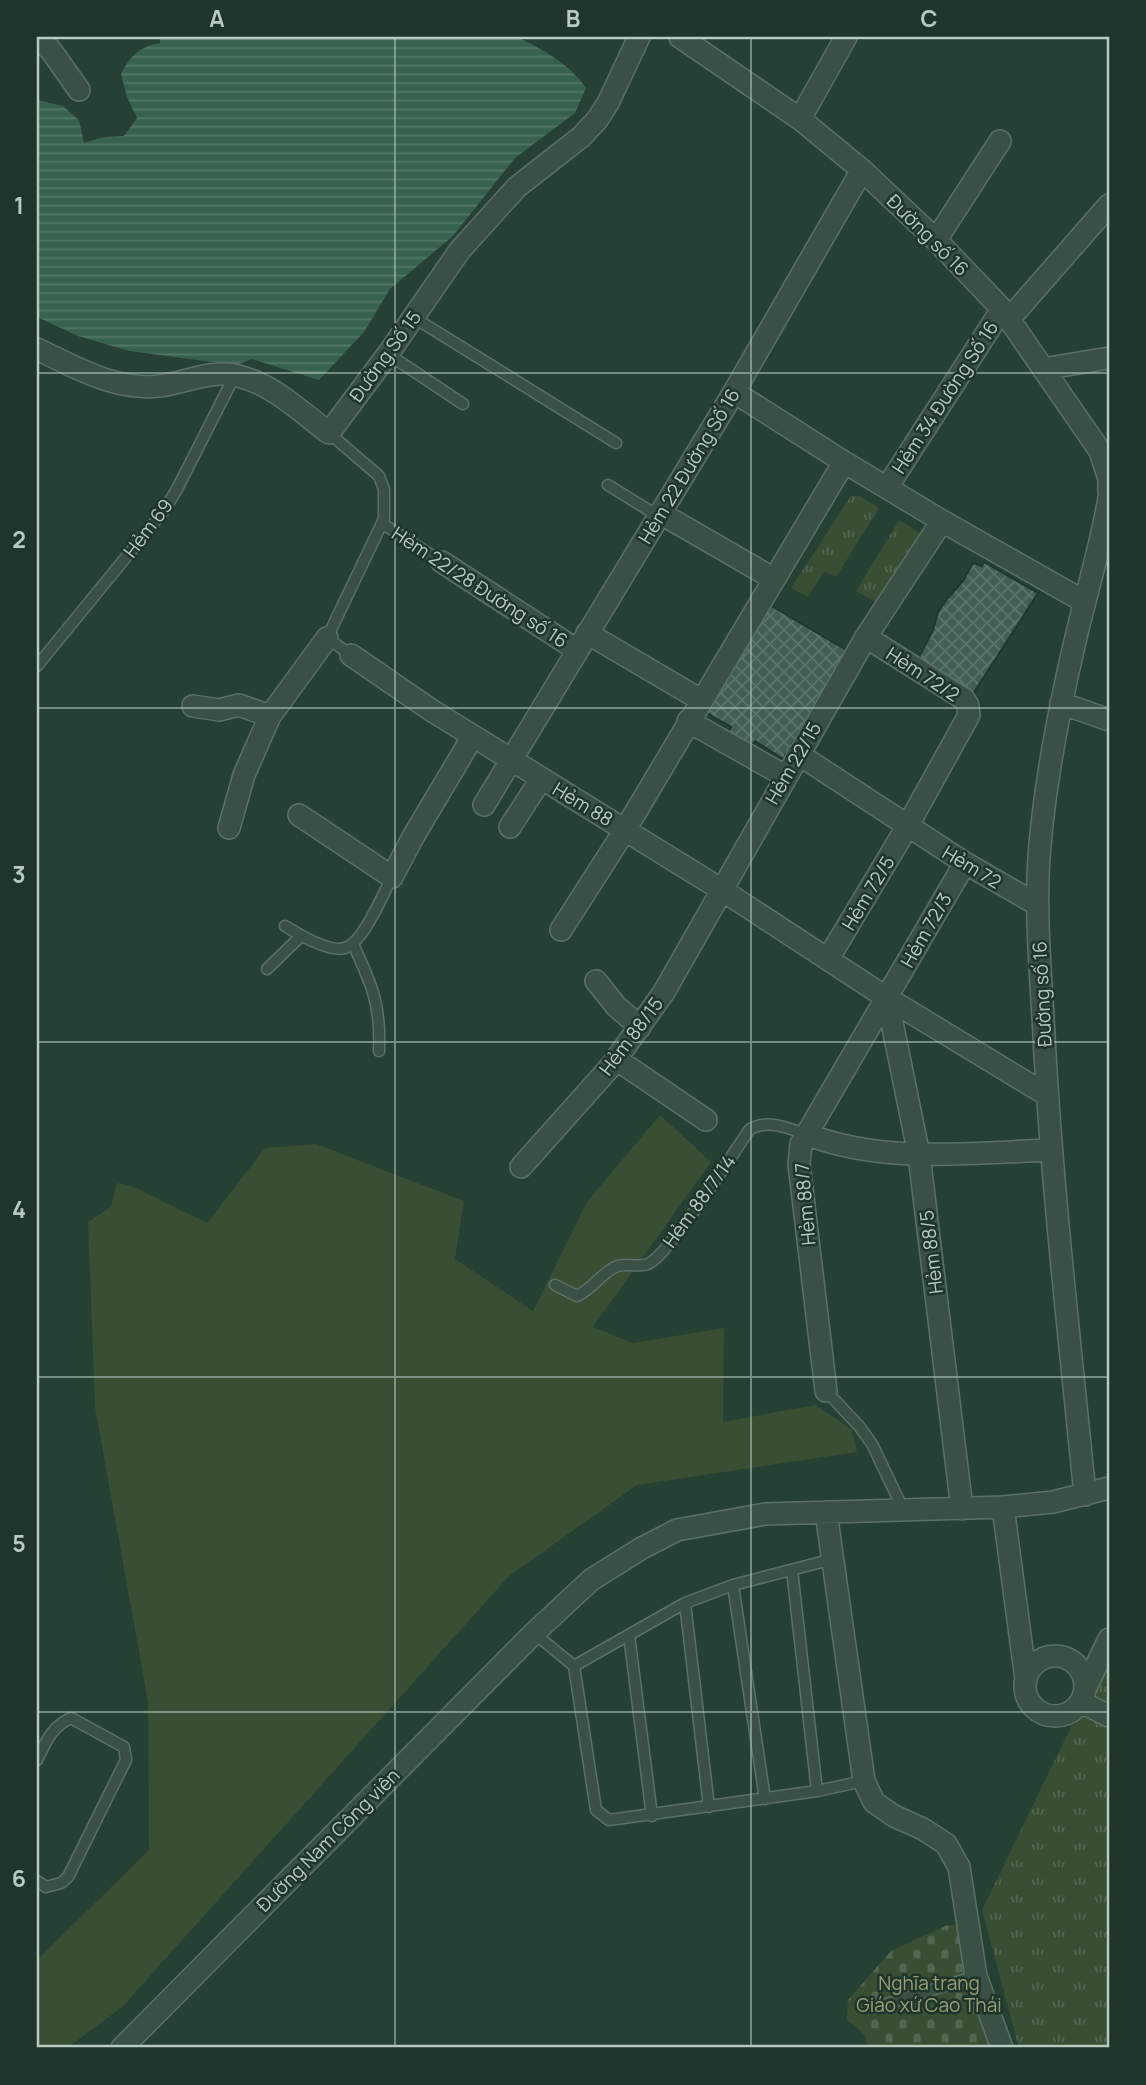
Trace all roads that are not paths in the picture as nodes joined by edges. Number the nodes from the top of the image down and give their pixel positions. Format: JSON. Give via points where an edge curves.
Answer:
{"nodes":[{"id":1,"x":639,"y":37,"type":"edge"},
{"id":2,"x":680,"y":37,"type":"edge"},
{"id":3,"x":846,"y":37,"type":"edge"},
{"id":4,"x":37,"y":40,"type":"edge"},
{"id":5,"x":79,"y":90,"type":"dead end"},
{"id":6,"x":800,"y":119,"type":"junction"},
{"id":7,"x":1000,"y":141,"type":"dead end"},
{"id":8,"x":862,"y":170,"type":"junction"},
{"id":9,"x":1109,"y":205,"type":"edge"},
{"id":10,"x":936,"y":240,"type":"junction"},
{"id":11,"x":1006,"y":313,"type":"junction"},
{"id":12,"x":413,"y":317,"type":"junction"},
{"id":13,"x":37,"y":349,"type":"edge"},
{"id":14,"x":388,"y":354,"type":"junction"},
{"id":15,"x":1109,"y":358,"type":"edge"},
{"id":16,"x":1043,"y":369,"type":"junction"},
{"id":17,"x":235,"y":375,"type":"junction"},
{"id":18,"x":734,"y":391,"type":"junction"},
{"id":19,"x":463,"y":404,"type":"dead end"},
{"id":20,"x":329,"y":433,"type":"junction"},
{"id":21,"x":616,"y":443,"type":"dead end"},
{"id":22,"x":844,"y":461,"type":"junction"},
{"id":23,"x":608,"y":485,"type":"dead end"},
{"id":24,"x":888,"y":486,"type":"junction"},
{"id":25,"x":1109,"y":491,"type":"edge"},
{"id":26,"x":1109,"y":498,"type":"edge"},
{"id":27,"x":659,"y":515,"type":"junction"},
{"id":28,"x":942,"y":521,"type":"junction"},
{"id":29,"x":383,"y":524,"type":"junction"},
{"id":30,"x":1106,"y":539,"type":"edge"},
{"id":31,"x":442,"y":562,"type":"joint"},
{"id":32,"x":774,"y":579,"type":"junction"},
{"id":33,"x":1085,"y":602,"type":"junction"},
{"id":34,"x":866,"y":637,"type":"junction"},
{"id":35,"x":327,"y":638,"type":"junction"},
{"id":36,"x":582,"y":642,"type":"junction"},
{"id":37,"x":351,"y":656,"type":"joint"},
{"id":38,"x":37,"y":666,"type":"edge"},
{"id":39,"x":701,"y":700,"type":"junction"},
{"id":40,"x":1062,"y":703,"type":"junction"},
{"id":41,"x":193,"y":706,"type":"dead end"},
{"id":42,"x":270,"y":716,"type":"junction"},
{"id":43,"x":1109,"y":720,"type":"edge"},
{"id":44,"x":688,"y":722,"type":"junction"},
{"id":45,"x":473,"y":736,"type":"junction"},
{"id":46,"x":798,"y":754,"type":"junction"},
{"id":47,"x":510,"y":759,"type":"junction"},
{"id":48,"x":785,"y":776,"type":"junction"},
{"id":49,"x":541,"y":779,"type":"junction"},
{"id":50,"x":484,"y":805,"type":"dead end"},
{"id":51,"x":299,"y":815,"type":"dead end"},
{"id":52,"x":510,"y":827,"type":"dead end"},
{"id":53,"x":907,"y":827,"type":"junction"},
{"id":54,"x":229,"y":828,"type":"dead end"},
{"id":55,"x":625,"y":830,"type":"junction"},
{"id":56,"x":965,"y":863,"type":"junction"},
{"id":57,"x":392,"y":877,"type":"junction"},
{"id":58,"x":722,"y":890,"type":"junction"},
{"id":59,"x":1038,"y":905,"type":"junction"},
{"id":60,"x":285,"y":926,"type":"dead end"},
{"id":61,"x":561,"y":930,"type":"dead end"},
{"id":62,"x":301,"y":936,"type":"junction"},
{"id":63,"x":353,"y":944,"type":"junction"},
{"id":64,"x":828,"y":959,"type":"junction"},
{"id":65,"x":267,"y":969,"type":"dead end"},
{"id":66,"x":596,"y":981,"type":"dead end"},
{"id":67,"x":887,"y":998,"type":"junction"},
{"id":68,"x":640,"y":1027,"type":"junction"},
{"id":69,"x":379,"y":1051,"type":"dead end"},
{"id":70,"x":616,"y":1059,"type":"junction"},
{"id":71,"x":1047,"y":1095,"type":"junction"},
{"id":72,"x":706,"y":1120,"type":"dead end"},
{"id":73,"x":806,"y":1134,"type":"junction"},
{"id":74,"x":1051,"y":1150,"type":"junction"},
{"id":75,"x":919,"y":1155,"type":"junction"},
{"id":76,"x":521,"y":1167,"type":"dead end"},
{"id":77,"x":555,"y":1286,"type":"dead end"},
{"id":78,"x":826,"y":1391,"type":"joint"},
{"id":79,"x":1109,"y":1488,"type":"edge"},
{"id":80,"x":1085,"y":1495,"type":"junction"},
{"id":81,"x":1003,"y":1507,"type":"junction"},
{"id":82,"x":903,"y":1509,"type":"junction"},
{"id":83,"x":962,"y":1509,"type":"junction"},
{"id":84,"x":826,"y":1512,"type":"junction"},
{"id":85,"x":833,"y":1559,"type":"junction"},
{"id":86,"x":792,"y":1570,"type":"junction"},
{"id":87,"x":733,"y":1584,"type":"junction"},
{"id":88,"x":685,"y":1603,"type":"junction"},
{"id":89,"x":534,"y":1633,"type":"junction"},
{"id":90,"x":629,"y":1634,"type":"junction"},
{"id":91,"x":1109,"y":1639,"type":"edge"},
{"id":92,"x":574,"y":1666,"type":"junction"},
{"id":93,"x":1026,"y":1680,"type":"junction"},
{"id":94,"x":1083,"y":1695,"type":"junction"},
{"id":95,"x":1109,"y":1716,"type":"edge"},
{"id":96,"x":37,"y":1760,"type":"edge"},
{"id":97,"x":864,"y":1781,"type":"junction"},
{"id":98,"x":817,"y":1791,"type":"junction"},
{"id":99,"x":765,"y":1799,"type":"junction"},
{"id":100,"x":709,"y":1807,"type":"junction"},
{"id":101,"x":652,"y":1816,"type":"junction"},
{"id":102,"x":37,"y":1881,"type":"edge"},
{"id":103,"x":976,"y":1976,"type":"junction"},
{"id":104,"x":874,"y":2008,"type":"dead end"},
{"id":105,"x":122,"y":2048,"type":"edge"},
{"id":106,"x":1002,"y":2048,"type":"edge"}],
"edges":[{"from":1,"to":12,"type":"street","name":"Đường Số 15","via":[[597,120],[499,205],[460,250]]},
{"from":2,"to":6,"type":"street","name":"Đường số 16"},
{"from":3,"to":6,"type":"street"},
{"from":4,"to":5,"type":"street","via":[[50,49]]},
{"from":6,"to":8,"type":"street","name":"Đường số 16"},
{"from":7,"to":10,"type":"street"},
{"from":8,"to":10,"type":"street","name":"Đường số 16"},
{"from":8,"to":18,"type":"street","name":"Hẻm 22 Đường Số 16"},
{"from":9,"to":11,"type":"street","name":"Hẻm 34 Đường Số 16"},
{"from":10,"to":11,"type":"street","name":"Đường số 16"},
{"from":11,"to":16,"type":"street","name":"Đường số 16"},
{"from":11,"to":24,"type":"street","name":"Hẻm 34 Đường Số 16"},
{"from":12,"to":14,"type":"street","name":"Đường Số 15"},
{"from":12,"to":21,"type":"lane"},
{"from":13,"to":17,"type":"street","via":[[99,378],[126,384],[160,386],[216,374]]},
{"from":14,"to":19,"type":"lane"},
{"from":14,"to":20,"type":"street","name":"Đường Số 15"},
{"from":15,"to":16,"type":"street"},
{"from":16,"to":25,"type":"street","name":"Đường số 16","via":[[1100,451]]},
{"from":17,"to":20,"type":"street","via":[[266,386]]},
{"from":17,"to":38,"type":"lane","name":"Hẻm 69","via":[[163,512]]},
{"from":18,"to":22,"type":"street"},
{"from":18,"to":27,"type":"street","name":"Hẻm 22 Đường Số 16"},
{"from":20,"to":29,"type":"lane","via":[[383,482]]},
{"from":22,"to":24,"type":"street"},
{"from":22,"to":32,"type":"street"},
{"from":23,"to":27,"type":"lane"},
{"from":24,"to":28,"type":"street"},
{"from":26,"to":30,"type":"street","name":"Đường số 16"},
{"from":27,"to":32,"type":"street"},
{"from":27,"to":36,"type":"street","name":"Hẻm 22 Đường Số 16"},
{"from":28,"to":33,"type":"street"},
{"from":28,"to":34,"type":"street","name":"Hẻm 22/15"},
{"from":29,"to":31,"type":"lane","name":"Hẻm 22/28 Đường số 16"},
{"from":29,"to":35,"type":"lane"},
{"from":30,"to":33,"type":"street","name":"Đường số 16"},
{"from":31,"to":36,"type":"street","name":"Hẻm 22/28 Đường số 16"},
{"from":32,"to":39,"type":"street"},
{"from":33,"to":40,"type":"street","name":"Đường số 16"},
{"from":34,"to":46,"type":"street","name":"Hẻm 22/15"},
{"from":34,"to":53,"type":"street","name":"Hẻm 72/2","via":[[964,699],[968,706],[966,724]]},
{"from":35,"to":37,"type":"lane","name":"Hẻm 88"},
{"from":35,"to":42,"type":"street"},
{"from":36,"to":39,"type":"street","name":"Hẻm 22/28 Đường số 16"},
{"from":36,"to":47,"type":"street","name":"Hẻm 22 Đường Số 16"},
{"from":37,"to":45,"type":"street","name":"Hẻm 88"},
{"from":39,"to":44,"type":"street"},
{"from":40,"to":43,"type":"street"},
{"from":40,"to":59,"type":"street","name":"Đường số 16","via":[[1044,804]]},
{"from":41,"to":42,"type":"street","via":[[219,710],[244,705]]},
{"from":42,"to":54,"type":"street","via":[[244,775]]},
{"from":44,"to":48,"type":"street"},
{"from":44,"to":55,"type":"street"},
{"from":45,"to":47,"type":"street","name":"Hẻm 88"},
{"from":45,"to":57,"type":"street"},
{"from":46,"to":48,"type":"street","name":"Hẻm 22/15"},
{"from":46,"to":53,"type":"street","name":"Hẻm 72"},
{"from":47,"to":49,"type":"street","name":"Hẻm 88"},
{"from":47,"to":50,"type":"street","name":"Hẻm 22 Đường Số 16"},
{"from":48,"to":58,"type":"street","name":"Hẻm 22/15"},
{"from":49,"to":52,"type":"street"},
{"from":49,"to":55,"type":"street","name":"Hẻm 88"},
{"from":51,"to":57,"type":"street"},
{"from":53,"to":56,"type":"street","name":"Hẻm 72"},
{"from":53,"to":64,"type":"street","name":"Hẻm 72/5"},
{"from":55,"to":58,"type":"street","name":"Hẻm 88"},
{"from":55,"to":61,"type":"street"},
{"from":56,"to":59,"type":"street","name":"Hẻm 72"},
{"from":56,"to":67,"type":"street","name":"Hẻm 72/3"},
{"from":57,"to":63,"type":"lane"},
{"from":58,"to":64,"type":"street","name":"Hẻm 88"},
{"from":58,"to":68,"type":"street","name":"Hẻm 88/15"},
{"from":59,"to":71,"type":"street","name":"Đường số 16"},
{"from":60,"to":62,"type":"lane"},
{"from":62,"to":63,"type":"lane","via":[[338,949]]},
{"from":62,"to":65,"type":"lane"},
{"from":63,"to":69,"type":"lane","via":[[378,1004]]},
{"from":64,"to":67,"type":"street","name":"Hẻm 88"},
{"from":66,"to":68,"type":"street"},
{"from":67,"to":71,"type":"street","name":"Hẻm 88"},
{"from":67,"to":73,"type":"street","name":"Hẻm 88/7"},
{"from":67,"to":75,"type":"street","name":"Hẻm 88/5"},
{"from":68,"to":70,"type":"street","name":"Hẻm 88/15"},
{"from":70,"to":72,"type":"street"},
{"from":70,"to":76,"type":"street","name":"Hẻm 88/15"},
{"from":71,"to":74,"type":"street","name":"Đường số 16"},
{"from":73,"to":75,"type":"street","via":[[886,1153]]},
{"from":73,"to":77,"type":"lane","name":"Hẻm 88/7/14","via":[[766,1124],[750,1129],[657,1257],[647,1264],[615,1267],[577,1296]]},
{"from":73,"to":78,"type":"street","name":"Hẻm 88/7","via":[[799,1164]]},
{"from":74,"to":75,"type":"street"},
{"from":74,"to":80,"type":"street","name":"Đường số 16"},
{"from":75,"to":83,"type":"street","name":"Hẻm 88/5"},
{"from":78,"to":82,"type":"lane","via":[[872,1444]]},
{"from":79,"to":80,"type":"street","name":"Đường Nam Công viên"},
{"from":80,"to":81,"type":"street","name":"Đường Nam Công viên"},
{"from":81,"to":83,"type":"street","name":"Đường Nam Công viên"},
{"from":81,"to":93,"type":"street"},
{"from":82,"to":83,"type":"street","name":"Đường Nam Công viên"},
{"from":82,"to":84,"type":"street","name":"Đường Nam Công viên"},
{"from":84,"to":85,"type":"street"},
{"from":84,"to":89,"type":"street","name":"Đường Nam Công viên","via":[[765,1514],[677,1530],[591,1580]]},
{"from":85,"to":86,"type":"lane"},
{"from":85,"to":97,"type":"street"},
{"from":86,"to":87,"type":"lane"},
{"from":86,"to":98,"type":"lane"},
{"from":87,"to":88,"type":"lane"},
{"from":87,"to":99,"type":"lane"},
{"from":88,"to":90,"type":"lane"},
{"from":88,"to":100,"type":"lane"},
{"from":89,"to":92,"type":"lane"},
{"from":89,"to":105,"type":"street","name":"Đường Nam Công viên"},
{"from":90,"to":92,"type":"lane"},
{"from":90,"to":101,"type":"lane"},
{"from":91,"to":94,"type":"street"},
{"from":92,"to":101,"type":"lane","via":[[596,1810],[609,1820]]},
{"from":93,"to":94,"type":"street","via":[[1028,1699],[1040,1713],[1067,1714]]},
{"from":93,"to":94,"type":"street","via":[[1035,1663],[1054,1656],[1073,1661],[1084,1677]]},
{"from":94,"to":95,"type":"street"},
{"from":96,"to":102,"type":"lane","via":[[52,1731],[71,1718],[124,1747],[126,1760],[68,1877],[47,1887]]},
{"from":97,"to":98,"type":"lane"},
{"from":97,"to":103,"type":"street","via":[[874,1802],[884,1810],[946,1844],[959,1867]]},
{"from":98,"to":99,"type":"lane"},
{"from":99,"to":100,"type":"lane"},
{"from":100,"to":101,"type":"lane"},
{"from":103,"to":104,"type":"lane"},
{"from":103,"to":106,"type":"street"}]}
